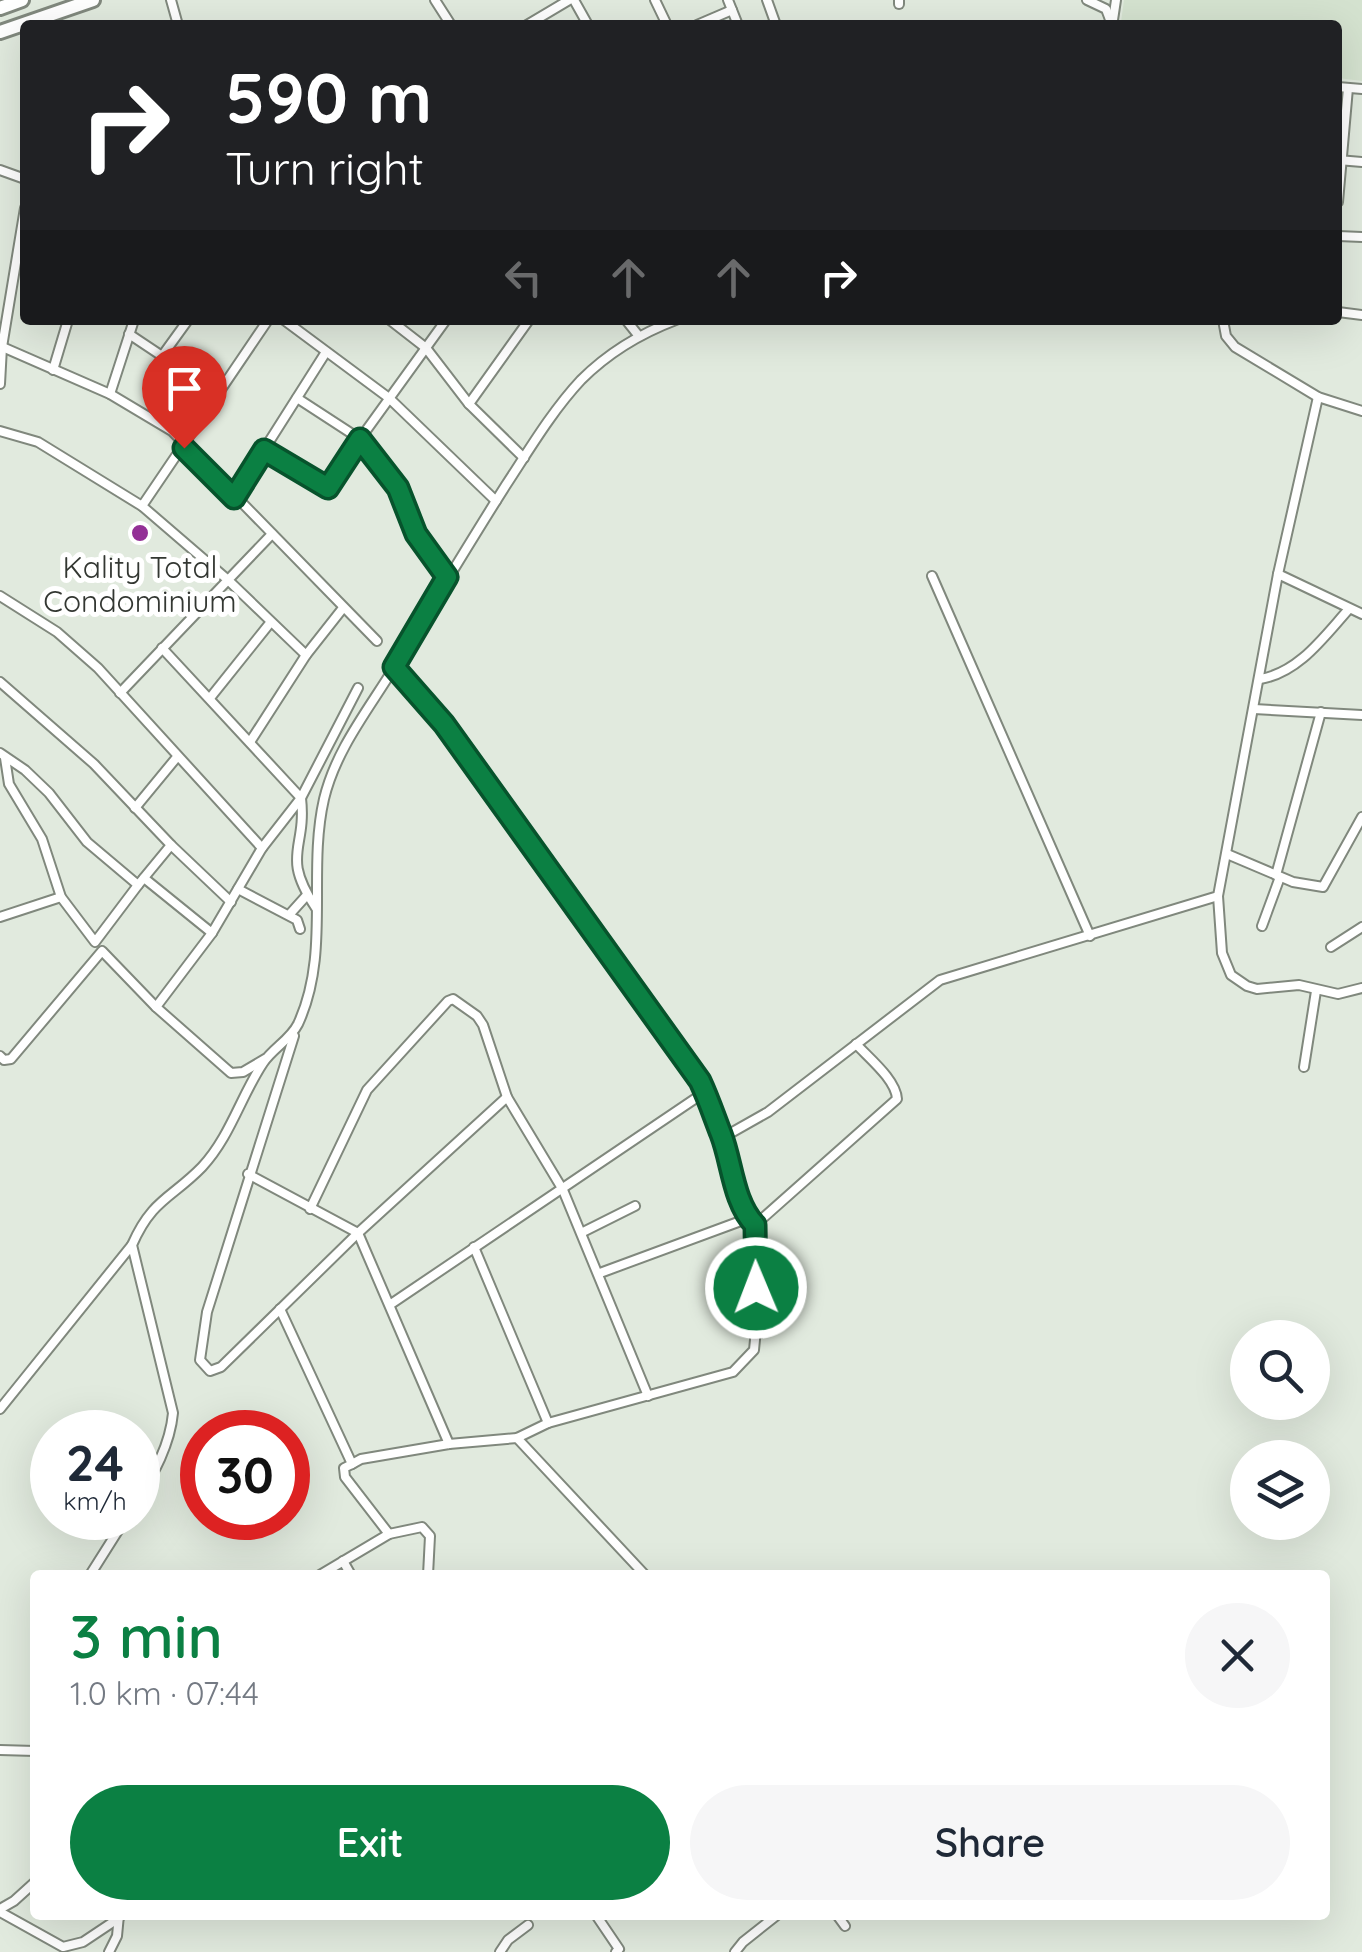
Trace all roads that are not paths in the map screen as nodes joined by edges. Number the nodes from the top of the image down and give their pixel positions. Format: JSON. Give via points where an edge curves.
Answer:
{"nodes":[{"id":1,"x":22,"y":0,"type":"edge"},
{"id":2,"x":93,"y":0,"type":"edge"},
{"id":3,"x":571,"y":0,"type":"edge"},
{"id":4,"x":728,"y":0,"type":"edge"},
{"id":5,"x":1087,"y":0,"type":"edge"},
{"id":6,"x":0,"y":8,"type":"edge"},
{"id":7,"x":732,"y":10,"type":"junction"},
{"id":8,"x":35,"y":20,"type":"edge"},
{"id":9,"x":537,"y":20,"type":"edge"},
{"id":10,"x":709,"y":20,"type":"edge"},
{"id":11,"x":736,"y":20,"type":"edge"},
{"id":12,"x":1111,"y":20,"type":"edge"},
{"id":13,"x":1342,"y":87,"type":"edge"},
{"id":14,"x":1348,"y":88,"type":"junction"},
{"id":15,"x":1362,"y":89,"type":"edge"},
{"id":16,"x":1342,"y":136,"type":"edge"},
{"id":17,"x":20,"y":258,"type":"edge"},
{"id":18,"x":66,"y":325,"type":"edge"},
{"id":19,"x":133,"y":325,"type":"edge"},
{"id":20,"x":184,"y":325,"type":"edge"},
{"id":21,"x":265,"y":325,"type":"edge"},
{"id":22,"x":291,"y":325,"type":"edge"},
{"id":23,"x":396,"y":325,"type":"edge"},
{"id":24,"x":442,"y":325,"type":"edge"},
{"id":25,"x":525,"y":325,"type":"edge"},
{"id":26,"x":630,"y":325,"type":"edge"},
{"id":27,"x":663,"y":325,"type":"edge"},
{"id":28,"x":1224,"y":325,"type":"edge"},
{"id":29,"x":130,"y":334,"type":"junction"},
{"id":30,"x":638,"y":335,"type":"junction"},
{"id":31,"x":1,"y":346,"type":"edge"},
{"id":32,"x":426,"y":348,"type":"junction"},
{"id":33,"x":326,"y":352,"type":"junction"},
{"id":34,"x":162,"y":356,"type":"junction"},
{"id":35,"x":53,"y":370,"type":"junction"},
{"id":36,"x":0,"y":384,"type":"edge"},
{"id":37,"x":110,"y":394,"type":"junction"},
{"id":38,"x":218,"y":395,"type":"junction"},
{"id":39,"x":1318,"y":397,"type":"junction"},
{"id":40,"x":298,"y":398,"type":"junction"},
{"id":41,"x":390,"y":398,"type":"junction"},
{"id":42,"x":469,"y":404,"type":"junction"},
{"id":43,"x":1362,"y":411,"type":"edge"},
{"id":44,"x":0,"y":431,"type":"edge"},
{"id":45,"x":360,"y":439,"type":"junction"},
{"id":46,"x":184,"y":448,"type":"junction"},
{"id":47,"x":264,"y":450,"type":"junction"},
{"id":48,"x":524,"y":458,"type":"junction"},
{"id":49,"x":234,"y":498,"type":"junction"},
{"id":50,"x":496,"y":502,"type":"junction"},
{"id":51,"x":142,"y":506,"type":"junction"},
{"id":52,"x":272,"y":534,"type":"junction"},
{"id":53,"x":1278,"y":574,"type":"junction"},
{"id":54,"x":932,"y":576,"type":"dead end"},
{"id":55,"x":447,"y":577,"type":"junction"},
{"id":56,"x":225,"y":583,"type":"junction"},
{"id":57,"x":0,"y":596,"type":"edge"},
{"id":58,"x":343,"y":608,"type":"junction"},
{"id":59,"x":1348,"y":610,"type":"junction"},
{"id":60,"x":1362,"y":614,"type":"edge"},
{"id":61,"x":270,"y":623,"type":"junction"},
{"id":62,"x":377,"y":641,"type":"dead end"},
{"id":63,"x":162,"y":648,"type":"junction"},
{"id":64,"x":306,"y":655,"type":"junction"},
{"id":65,"x":394,"y":667,"type":"junction"},
{"id":66,"x":1260,"y":679,"type":"junction"},
{"id":67,"x":0,"y":682,"type":"edge"},
{"id":68,"x":358,"y":688,"type":"dead end"},
{"id":69,"x":120,"y":693,"type":"junction"},
{"id":70,"x":210,"y":698,"type":"junction"},
{"id":71,"x":1254,"y":709,"type":"junction"},
{"id":72,"x":1321,"y":712,"type":"junction"},
{"id":73,"x":1362,"y":715,"type":"edge"},
{"id":74,"x":250,"y":742,"type":"junction"},
{"id":75,"x":2,"y":756,"type":"edge"},
{"id":76,"x":177,"y":757,"type":"junction"},
{"id":77,"x":8,"y":784,"type":"junction"},
{"id":78,"x":0,"y":795,"type":"edge"},
{"id":79,"x":301,"y":798,"type":"junction"},
{"id":80,"x":136,"y":808,"type":"junction"},
{"id":81,"x":1362,"y":816,"type":"edge"},
{"id":82,"x":171,"y":845,"type":"junction"},
{"id":83,"x":262,"y":848,"type":"junction"},
{"id":84,"x":1226,"y":854,"type":"junction"},
{"id":85,"x":1278,"y":876,"type":"junction"},
{"id":86,"x":141,"y":882,"type":"junction"},
{"id":87,"x":238,"y":889,"type":"junction"},
{"id":88,"x":307,"y":895,"type":"junction"},
{"id":89,"x":1218,"y":896,"type":"junction"},
{"id":90,"x":61,"y":897,"type":"junction"},
{"id":91,"x":231,"y":902,"type":"junction"},
{"id":92,"x":318,"y":911,"type":"junction"},
{"id":93,"x":289,"y":915,"type":"junction"},
{"id":94,"x":0,"y":917,"type":"edge"},
{"id":95,"x":1262,"y":926,"type":"dead end"},
{"id":96,"x":1362,"y":927,"type":"edge"},
{"id":97,"x":300,"y":929,"type":"dead end"},
{"id":98,"x":212,"y":934,"type":"junction"},
{"id":99,"x":1090,"y":936,"type":"junction"},
{"id":100,"x":95,"y":942,"type":"junction"},
{"id":101,"x":1330,"y":946,"type":"dead end"},
{"id":102,"x":102,"y":951,"type":"junction"},
{"id":103,"x":1362,"y":988,"type":"edge"},
{"id":104,"x":1316,"y":991,"type":"junction"},
{"id":105,"x":156,"y":1008,"type":"junction"},
{"id":106,"x":297,"y":1027,"type":"junction"},
{"id":107,"x":856,"y":1044,"type":"junction"},
{"id":108,"x":0,"y":1056,"type":"edge"},
{"id":109,"x":266,"y":1058,"type":"junction"},
{"id":110,"x":1304,"y":1068,"type":"dead end"},
{"id":111,"x":705,"y":1092,"type":"junction"},
{"id":112,"x":507,"y":1097,"type":"junction"},
{"id":113,"x":722,"y":1138,"type":"junction"},
{"id":114,"x":248,"y":1174,"type":"junction"},
{"id":115,"x":564,"y":1190,"type":"junction"},
{"id":116,"x":635,"y":1206,"type":"dead end"},
{"id":117,"x":310,"y":1209,"type":"junction"},
{"id":118,"x":752,"y":1222,"type":"junction"},
{"id":119,"x":358,"y":1232,"type":"junction"},
{"id":120,"x":583,"y":1232,"type":"junction"},
{"id":121,"x":132,"y":1245,"type":"junction"},
{"id":122,"x":474,"y":1247,"type":"junction"},
{"id":123,"x":600,"y":1273,"type":"junction"},
{"id":124,"x":391,"y":1304,"type":"junction"},
{"id":125,"x":280,"y":1308,"type":"junction"},
{"id":126,"x":648,"y":1396,"type":"junction"},
{"id":127,"x":0,"y":1409,"type":"edge"},
{"id":128,"x":548,"y":1424,"type":"junction"},
{"id":129,"x":517,"y":1438,"type":"junction"},
{"id":130,"x":449,"y":1444,"type":"junction"},
{"id":131,"x":160,"y":1459,"type":"edge"},
{"id":132,"x":352,"y":1464,"type":"junction"},
{"id":133,"x":389,"y":1534,"type":"junction"},
{"id":134,"x":112,"y":1540,"type":"edge"},
{"id":135,"x":343,"y":1561,"type":"junction"},
{"id":136,"x":93,"y":1570,"type":"edge"},
{"id":137,"x":328,"y":1570,"type":"edge"},
{"id":138,"x":348,"y":1570,"type":"edge"},
{"id":139,"x":429,"y":1570,"type":"edge"},
{"id":140,"x":641,"y":1570,"type":"edge"},
{"id":141,"x":0,"y":1750,"type":"edge"},
{"id":142,"x":30,"y":1751,"type":"edge"},
{"id":143,"x":30,"y":1887,"type":"edge"},
{"id":144,"x":0,"y":1910,"type":"edge"},
{"id":145,"x":113,"y":1920,"type":"edge"},
{"id":146,"x":118,"y":1920,"type":"edge"},
{"id":147,"x":599,"y":1920,"type":"edge"},
{"id":148,"x":772,"y":1920,"type":"edge"},
{"id":149,"x":841,"y":1920,"type":"edge"},
{"id":150,"x":528,"y":1924,"type":"dead end"},
{"id":151,"x":845,"y":1926,"type":"dead end"},
{"id":152,"x":739,"y":1950,"type":"edge"},
{"id":153,"x":109,"y":1952,"type":"edge"},
{"id":154,"x":500,"y":1952,"type":"edge"},
{"id":155,"x":616,"y":1952,"type":"edge"}],
"edges":[{"from":1,"to":6,"type":"main road"},
{"from":2,"to":8,"type":"main road"},
{"from":3,"to":9,"type":"street"},
{"from":4,"to":7,"type":"street"},
{"from":5,"to":12,"type":"street"},
{"from":7,"to":10,"type":"street"},
{"from":7,"to":11,"type":"street"},
{"from":13,"to":14,"type":"street"},
{"from":14,"to":15,"type":"street"},
{"from":14,"to":16,"type":"street"},
{"from":17,"to":31,"type":"street"},
{"from":18,"to":35,"type":"street"},
{"from":19,"to":29,"type":"street"},
{"from":20,"to":34,"type":"street"},
{"from":21,"to":38,"type":"street"},
{"from":22,"to":33,"type":"street"},
{"from":23,"to":32,"type":"street"},
{"from":24,"to":32,"type":"street"},
{"from":25,"to":42,"type":"street"},
{"from":26,"to":30,"type":"street"},
{"from":27,"to":30,"type":"street"},
{"from":28,"to":39,"type":"street","via":[[1235,347]]},
{"from":29,"to":34,"type":"street"},
{"from":29,"to":37,"type":"street"},
{"from":30,"to":48,"type":"street","via":[[573,389]]},
{"from":31,"to":35,"type":"street"},
{"from":31,"to":36,"type":"street"},
{"from":32,"to":41,"type":"street"},
{"from":32,"to":42,"type":"street"},
{"from":33,"to":40,"type":"street"},
{"from":33,"to":41,"type":"street"},
{"from":34,"to":38,"type":"street"},
{"from":35,"to":37,"type":"street"},
{"from":37,"to":46,"type":"street","via":[[172,431]]},
{"from":38,"to":46,"type":"street"},
{"from":39,"to":43,"type":"street"},
{"from":39,"to":53,"type":"street"},
{"from":40,"to":45,"type":"street"},
{"from":40,"to":47,"type":"street"},
{"from":41,"to":45,"type":"street"},
{"from":41,"to":50,"type":"street"},
{"from":42,"to":48,"type":"street"},
{"from":44,"to":51,"type":"street","via":[[38,442]]},
{"from":45,"to":47,"type":"street","via":[[328,488]]},
{"from":45,"to":55,"type":"street","via":[[398,488],[416,534]]},
{"from":46,"to":49,"type":"street"},
{"from":46,"to":51,"type":"street"},
{"from":47,"to":49,"type":"street"},
{"from":48,"to":50,"type":"street"},
{"from":49,"to":52,"type":"street"},
{"from":50,"to":55,"type":"street"},
{"from":51,"to":56,"type":"street"},
{"from":52,"to":56,"type":"street"},
{"from":52,"to":58,"type":"street"},
{"from":53,"to":59,"type":"street"},
{"from":53,"to":66,"type":"street"},
{"from":54,"to":99,"type":"street"},
{"from":55,"to":65,"type":"street"},
{"from":56,"to":61,"type":"street"},
{"from":56,"to":63,"type":"street"},
{"from":57,"to":69,"type":"street","via":[[57,632]]},
{"from":58,"to":62,"type":"street"},
{"from":58,"to":64,"type":"street"},
{"from":59,"to":60,"type":"street"},
{"from":59,"to":66,"type":"street","via":[[1292,666]]},
{"from":61,"to":64,"type":"street"},
{"from":61,"to":70,"type":"street"},
{"from":63,"to":69,"type":"street"},
{"from":63,"to":70,"type":"street"},
{"from":64,"to":74,"type":"street"},
{"from":65,"to":92,"type":"street","via":[[356,726],[325,796],[316,852]]},
{"from":65,"to":111,"type":"street","via":[[444,724]]},
{"from":66,"to":71,"type":"street"},
{"from":67,"to":80,"type":"street"},
{"from":68,"to":79,"type":"street"},
{"from":69,"to":76,"type":"street"},
{"from":70,"to":74,"type":"street"},
{"from":71,"to":72,"type":"street"},
{"from":71,"to":84,"type":"street"},
{"from":72,"to":73,"type":"street"},
{"from":72,"to":85,"type":"street"},
{"from":74,"to":79,"type":"street"},
{"from":75,"to":77,"type":"street"},
{"from":75,"to":86,"type":"street","via":[[25,770],[87,842]]},
{"from":76,"to":80,"type":"street"},
{"from":76,"to":83,"type":"street"},
{"from":77,"to":78,"type":"street"},
{"from":77,"to":90,"type":"street","via":[[42,839]]},
{"from":79,"to":83,"type":"street"},
{"from":79,"to":88,"type":"street","via":[[295,864]]},
{"from":80,"to":82,"type":"street"},
{"from":81,"to":85,"type":"street","via":[[1323,887]]},
{"from":82,"to":86,"type":"street"},
{"from":82,"to":91,"type":"street"},
{"from":83,"to":87,"type":"street"},
{"from":84,"to":85,"type":"street"},
{"from":84,"to":89,"type":"street"},
{"from":85,"to":95,"type":"street"},
{"from":86,"to":98,"type":"street"},
{"from":86,"to":100,"type":"street"},
{"from":87,"to":91,"type":"street"},
{"from":87,"to":93,"type":"street"},
{"from":88,"to":92,"type":"street"},
{"from":88,"to":93,"type":"street"},
{"from":89,"to":99,"type":"street"},
{"from":89,"to":104,"type":"street","via":[[1222,953],[1231,975],[1257,989],[1295,984]]},
{"from":90,"to":94,"type":"street"},
{"from":90,"to":100,"type":"street"},
{"from":91,"to":98,"type":"street"},
{"from":92,"to":106,"type":"street","via":[[313,974]]},
{"from":93,"to":97,"type":"street"},
{"from":96,"to":101,"type":"street"},
{"from":98,"to":105,"type":"street"},
{"from":99,"to":107,"type":"street","via":[[940,980]]},
{"from":100,"to":102,"type":"street"},
{"from":102,"to":105,"type":"street"},
{"from":102,"to":108,"type":"street","via":[[11,1059]]},
{"from":103,"to":104,"type":"street"},
{"from":104,"to":110,"type":"street"},
{"from":105,"to":109,"type":"street","via":[[231,1073]]},
{"from":106,"to":109,"type":"street"},
{"from":106,"to":114,"type":"street"},
{"from":107,"to":113,"type":"street","via":[[768,1112]]},
{"from":107,"to":118,"type":"street","via":[[890,1081],[897,1099]]},
{"from":109,"to":121,"type":"street","via":[[216,1150],[160,1201]]},
{"from":111,"to":113,"type":"street"},
{"from":111,"to":115,"type":"street"},
{"from":112,"to":115,"type":"street"},
{"from":112,"to":117,"type":"street","via":[[483,1025],[462,1003],[448,1001],[367,1090]]},
{"from":112,"to":119,"type":"street"},
{"from":113,"to":118,"type":"street"},
{"from":114,"to":117,"type":"street"},
{"from":114,"to":125,"type":"street","via":[[206,1312],[202,1366],[221,1367]]},
{"from":115,"to":120,"type":"street"},
{"from":115,"to":122,"type":"street"},
{"from":116,"to":120,"type":"street"},
{"from":117,"to":119,"type":"street"},
{"from":118,"to":123,"type":"street"},
{"from":118,"to":126,"type":"street","via":[[758,1319],[749,1359],[734,1372]]},
{"from":119,"to":124,"type":"street"},
{"from":119,"to":125,"type":"street"},
{"from":120,"to":123,"type":"street"},
{"from":121,"to":127,"type":"street"},
{"from":121,"to":131,"type":"street","via":[[173,1413]]},
{"from":122,"to":124,"type":"street"},
{"from":122,"to":128,"type":"street"},
{"from":123,"to":126,"type":"street"},
{"from":124,"to":130,"type":"street"},
{"from":125,"to":132,"type":"street"},
{"from":126,"to":128,"type":"street"},
{"from":128,"to":129,"type":"street"},
{"from":129,"to":130,"type":"street"},
{"from":129,"to":140,"type":"street"},
{"from":130,"to":132,"type":"street"},
{"from":132,"to":133,"type":"street","via":[[344,1468],[345,1477]]},
{"from":133,"to":135,"type":"street"},
{"from":133,"to":139,"type":"street","via":[[428,1530]]},
{"from":134,"to":136,"type":"street"},
{"from":135,"to":137,"type":"street"},
{"from":135,"to":138,"type":"street"},
{"from":141,"to":142,"type":"street"},
{"from":143,"to":144,"type":"street"},
{"from":144,"to":145,"type":"street","via":[[64,1947]]},
{"from":146,"to":153,"type":"street"},
{"from":147,"to":155,"type":"street"},
{"from":148,"to":152,"type":"street"},
{"from":149,"to":151,"type":"street"},
{"from":150,"to":154,"type":"street"}]}
